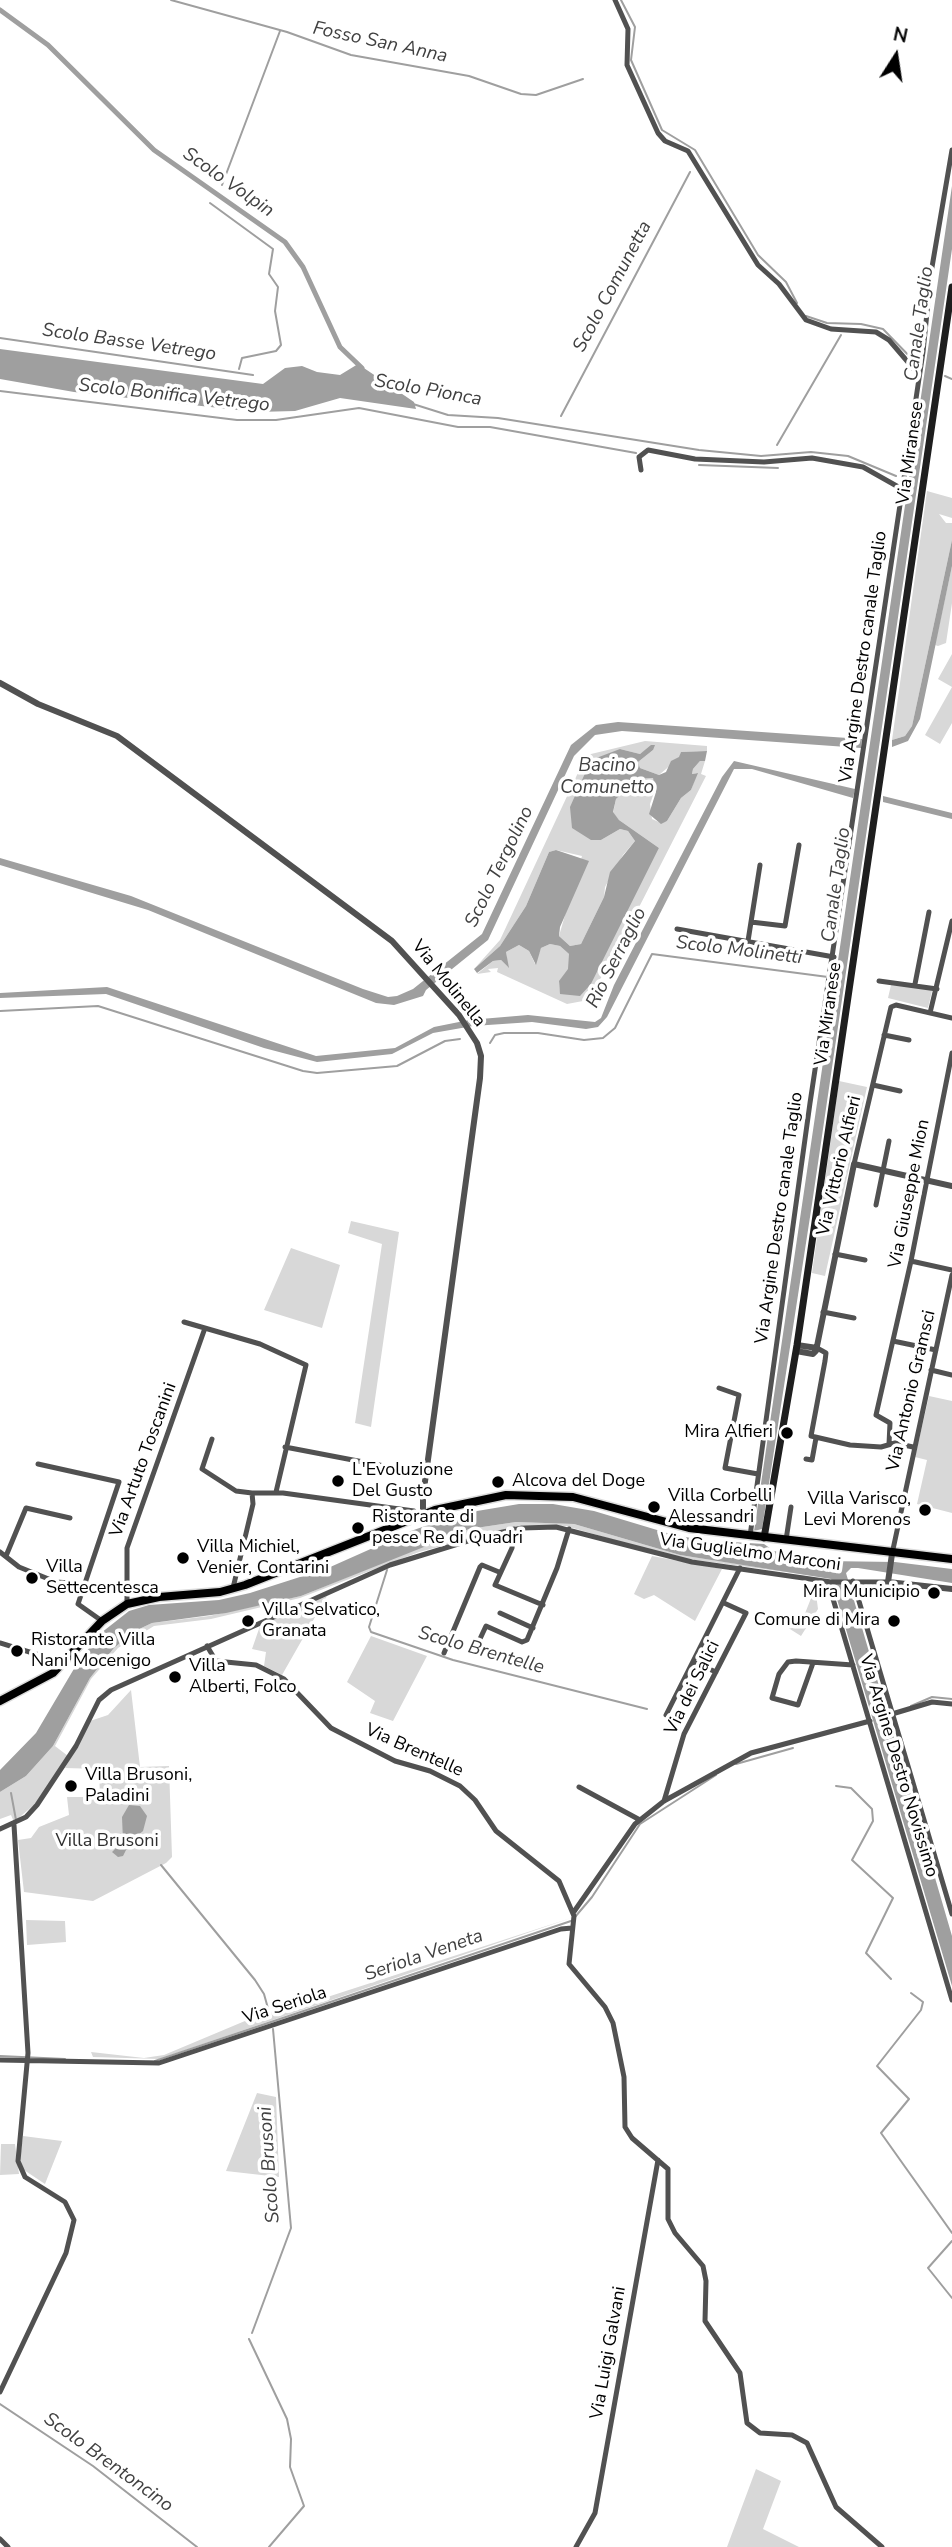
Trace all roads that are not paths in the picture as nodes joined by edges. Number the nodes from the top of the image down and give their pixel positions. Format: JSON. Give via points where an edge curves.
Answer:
{"nodes":[{"id":1,"x":615,"y":0,"type":"edge"},
{"id":2,"x":952,"y":150,"type":"edge"},
{"id":3,"x":952,"y":287,"type":"edge"},
{"id":4,"x":919,"y":376,"type":"junction"},
{"id":5,"x":641,"y":470,"type":"dead end"},
{"id":6,"x":902,"y":489,"type":"junction"},
{"id":7,"x":0,"y":683,"type":"edge"},
{"id":8,"x":799,"y":845,"type":"dead end"},
{"id":9,"x":760,"y":865,"type":"dead end"},
{"id":10,"x":929,"y":912,"type":"dead end"},
{"id":11,"x":952,"y":921,"type":"edge"},
{"id":12,"x":751,"y":922,"type":"junction"},
{"id":13,"x":677,"y":929,"type":"dead end"},
{"id":14,"x":748,"y":941,"type":"junction"},
{"id":15,"x":834,"y":957,"type":"junction"},
{"id":16,"x":944,"y":960,"type":"junction"},
{"id":17,"x":952,"y":962,"type":"edge"},
{"id":18,"x":879,"y":981,"type":"dead end"},
{"id":19,"x":915,"y":984,"type":"junction"},
{"id":20,"x":937,"y":989,"type":"junction"},
{"id":21,"x":930,"y":1013,"type":"junction"},
{"id":22,"x":952,"y":1018,"type":"edge"},
{"id":23,"x":884,"y":1035,"type":"junction"},
{"id":24,"x":909,"y":1040,"type":"dead end"},
{"id":25,"x":952,"y":1053,"type":"edge"},
{"id":26,"x":873,"y":1085,"type":"junction"},
{"id":27,"x":900,"y":1091,"type":"dead end"},
{"id":28,"x":943,"y":1101,"type":"junction"},
{"id":29,"x":952,"y":1103,"type":"edge"},
{"id":30,"x":890,"y":1141,"type":"dead end"},
{"id":31,"x":854,"y":1164,"type":"junction"},
{"id":32,"x":883,"y":1171,"type":"junction"},
{"id":33,"x":927,"y":1181,"type":"junction"},
{"id":34,"x":952,"y":1186,"type":"edge"},
{"id":35,"x":876,"y":1205,"type":"dead end"},
{"id":36,"x":835,"y":1254,"type":"junction"},
{"id":37,"x":865,"y":1260,"type":"dead end"},
{"id":38,"x":911,"y":1261,"type":"junction"},
{"id":39,"x":952,"y":1273,"type":"edge"},
{"id":40,"x":823,"y":1312,"type":"junction"},
{"id":41,"x":854,"y":1318,"type":"dead end"},
{"id":42,"x":184,"y":1322,"type":"dead end"},
{"id":43,"x":205,"y":1328,"type":"junction"},
{"id":44,"x":893,"y":1340,"type":"junction"},
{"id":45,"x":796,"y":1348,"type":"junction"},
{"id":46,"x":817,"y":1348,"type":"junction"},
{"id":47,"x":936,"y":1350,"type":"junction"},
{"id":48,"x":931,"y":1370,"type":"junction"},
{"id":49,"x":952,"y":1375,"type":"edge"},
{"id":50,"x":719,"y":1388,"type":"dead end"},
{"id":51,"x":816,"y":1438,"type":"junction"},
{"id":52,"x":212,"y":1439,"type":"dead end"},
{"id":53,"x":889,"y":1444,"type":"junction"},
{"id":54,"x":285,"y":1447,"type":"junction"},
{"id":55,"x":913,"y":1447,"type":"junction"},
{"id":56,"x":806,"y":1459,"type":"dead end"},
{"id":57,"x":38,"y":1464,"type":"dead end"},
{"id":58,"x":426,"y":1474,"type":"junction"},
{"id":59,"x":758,"y":1474,"type":"junction"},
{"id":60,"x":276,"y":1492,"type":"junction"},
{"id":61,"x":252,"y":1493,"type":"junction"},
{"id":62,"x":791,"y":1507,"type":"dead end"},
{"id":63,"x":419,"y":1513,"type":"junction"},
{"id":64,"x":70,"y":1518,"type":"dead end"},
{"id":65,"x":514,"y":1529,"type":"junction"},
{"id":66,"x":569,"y":1529,"type":"junction"},
{"id":67,"x":750,"y":1536,"type":"junction"},
{"id":68,"x":763,"y":1538,"type":"junction"},
{"id":69,"x":786,"y":1540,"type":"junction"},
{"id":70,"x":3,"y":1554,"type":"edge"},
{"id":71,"x":891,"y":1558,"type":"junction"},
{"id":72,"x":952,"y":1559,"type":"edge"},
{"id":73,"x":740,"y":1568,"type":"junction"},
{"id":74,"x":499,"y":1572,"type":"junction"},
{"id":75,"x":889,"y":1578,"type":"junction"},
{"id":76,"x":850,"y":1581,"type":"junction"},
{"id":77,"x":830,"y":1582,"type":"junction"},
{"id":78,"x":84,"y":1584,"type":"junction"},
{"id":79,"x":233,"y":1588,"type":"junction"},
{"id":80,"x":952,"y":1589,"type":"edge"},
{"id":81,"x":723,"y":1603,"type":"junction"},
{"id":82,"x":127,"y":1605,"type":"junction"},
{"id":83,"x":543,"y":1605,"type":"junction"},
{"id":84,"x":500,"y":1613,"type":"dead end"},
{"id":85,"x":102,"y":1621,"type":"junction"},
{"id":86,"x":533,"y":1628,"type":"junction"},
{"id":87,"x":479,"y":1641,"type":"dead end"},
{"id":88,"x":0,"y":1643,"type":"edge"},
{"id":89,"x":207,"y":1646,"type":"junction"},
{"id":90,"x":444,"y":1653,"type":"dead end"},
{"id":91,"x":693,"y":1662,"type":"junction"},
{"id":92,"x":65,"y":1663,"type":"junction"},
{"id":93,"x":813,"y":1663,"type":"junction"},
{"id":94,"x":853,"y":1665,"type":"junction"},
{"id":95,"x":716,"y":1672,"type":"junction"},
{"id":96,"x":0,"y":1701,"type":"edge"},
{"id":97,"x":952,"y":1704,"type":"edge"},
{"id":98,"x":891,"y":1714,"type":"junction"},
{"id":99,"x":666,"y":1715,"type":"dead end"},
{"id":100,"x":870,"y":1721,"type":"junction"},
{"id":101,"x":579,"y":1787,"type":"dead end"},
{"id":102,"x":664,"y":1801,"type":"junction"},
{"id":103,"x":640,"y":1820,"type":"junction"},
{"id":104,"x":13,"y":1825,"type":"junction"},
{"id":105,"x":0,"y":1829,"type":"edge"},
{"id":106,"x":952,"y":1914,"type":"edge"},
{"id":107,"x":573,"y":1919,"type":"junction"},
{"id":108,"x":952,"y":2000,"type":"edge"},
{"id":109,"x":27,"y":2059,"type":"junction"},
{"id":110,"x":0,"y":2060,"type":"edge"},
{"id":111,"x":658,"y":2160,"type":"junction"},
{"id":112,"x":0,"y":2392,"type":"edge"},
{"id":113,"x":0,"y":2539,"type":"edge"},
{"id":114,"x":8,"y":2547,"type":"edge"},
{"id":115,"x":576,"y":2547,"type":"edge"},
{"id":116,"x":882,"y":2547,"type":"edge"}],
"edges":[{"from":1,"to":4,"type":"street","via":[[628,24],[625,61],[658,134],[688,151],[758,265],[806,320],[831,329],[876,332],[889,340]]},
{"from":2,"to":4,"type":"street","name":"Via Argine Destro canale Taglio"},
{"from":3,"to":45,"type":"main road","name":"Via Miranese"},
{"from":4,"to":6,"type":"street","name":"Via Argine Destro canale Taglio"},
{"from":5,"to":6,"type":"street","via":[[639,457],[648,450],[695,459],[812,458],[863,467]]},
{"from":6,"to":15,"type":"street","name":"Via Argine Destro canale Taglio"},
{"from":7,"to":58,"type":"street","name":"Via Molinella","via":[[128,743],[392,941],[471,1033],[481,1067]]},
{"from":8,"to":12,"type":"street","via":[[785,926]]},
{"from":9,"to":12,"type":"street"},
{"from":10,"to":19,"type":"street"},
{"from":11,"to":16,"type":"street"},
{"from":12,"to":14,"type":"street"},
{"from":13,"to":14,"type":"street"},
{"from":14,"to":15,"type":"street"},
{"from":15,"to":59,"type":"street","name":"Via Argine Destro canale Taglio"},
{"from":16,"to":17,"type":"street"},
{"from":16,"to":20,"type":"street"},
{"from":18,"to":19,"type":"street"},
{"from":19,"to":20,"type":"street"},
{"from":20,"to":21,"type":"street"},
{"from":21,"to":22,"type":"street"},
{"from":21,"to":23,"type":"street","name":"Via Vittorio Alfieri","via":[[891,1007]]},
{"from":23,"to":24,"type":"street"},
{"from":23,"to":26,"type":"street","name":"Via Vittorio Alfieri"},
{"from":25,"to":28,"type":"street","name":"Via Giuseppe Mion"},
{"from":26,"to":27,"type":"street","name":"Via Vittorio Alfieri"},
{"from":26,"to":31,"type":"street","name":"Via Vittorio Alfieri"},
{"from":28,"to":29,"type":"street"},
{"from":28,"to":33,"type":"street","name":"Via Giuseppe Mion"},
{"from":30,"to":32,"type":"street"},
{"from":31,"to":32,"type":"street"},
{"from":31,"to":36,"type":"street","name":"Via Vittorio Alfieri"},
{"from":32,"to":33,"type":"street"},
{"from":32,"to":35,"type":"street"},
{"from":33,"to":34,"type":"street"},
{"from":33,"to":38,"type":"street","name":"Via Giuseppe Mion"},
{"from":36,"to":37,"type":"street","name":"Via Vittorio Alfieri"},
{"from":36,"to":40,"type":"street","name":"Via Vittorio Alfieri"},
{"from":38,"to":39,"type":"street"},
{"from":38,"to":44,"type":"street","name":"Via Giuseppe Mion"},
{"from":39,"to":47,"type":"street","name":"Via Antonio Gramsci"},
{"from":40,"to":41,"type":"street"},
{"from":40,"to":46,"type":"street","name":"Via Vittorio Alfieri"},
{"from":42,"to":43,"type":"street"},
{"from":43,"to":54,"type":"street","via":[[260,1343],[306,1365]]},
{"from":43,"to":82,"type":"street","name":"Via Artuto Toscanini","via":[[127,1548]]},
{"from":44,"to":47,"type":"street"},
{"from":44,"to":53,"type":"street","name":"Via Giuseppe Mion","via":[[876,1415],[890,1423]]},
{"from":45,"to":46,"type":"street"},
{"from":45,"to":68,"type":"main road","name":"Via Miranese"},
{"from":46,"to":51,"type":"street","name":"Via Vittorio Alfieri","via":[[825,1353],[825,1361],[810,1433]]},
{"from":47,"to":48,"type":"street","name":"Via Antonio Gramsci"},
{"from":48,"to":49,"type":"street"},
{"from":48,"to":55,"type":"street","name":"Via Antonio Gramsci"},
{"from":50,"to":59,"type":"street","via":[[739,1395],[725,1468]]},
{"from":51,"to":53,"type":"street","via":[[880,1447]]},
{"from":51,"to":56,"type":"street","via":[[812,1460]]},
{"from":52,"to":61,"type":"street","via":[[202,1469],[236,1491]]},
{"from":53,"to":55,"type":"street"},
{"from":54,"to":58,"type":"street"},
{"from":54,"to":60,"type":"street"},
{"from":55,"to":71,"type":"street","name":"Via Antonio Gramsci"},
{"from":57,"to":78,"type":"street","via":[[120,1482]]},
{"from":58,"to":63,"type":"street","name":"Via Molinella"},
{"from":59,"to":67,"type":"street","name":"Via Argine Destro canale Taglio"},
{"from":60,"to":61,"type":"street"},
{"from":60,"to":63,"type":"street"},
{"from":61,"to":79,"type":"street"},
{"from":62,"to":69,"type":"street"},
{"from":63,"to":67,"type":"main road","via":[[491,1497],[548,1494],[598,1502],[679,1526]]},
{"from":63,"to":79,"type":"main road","via":[[263,1580]]},
{"from":64,"to":70,"type":"street","via":[[26,1508]]},
{"from":65,"to":66,"type":"street","name":"Via Guglielmo Marconi"},
{"from":65,"to":74,"type":"street","via":[[512,1548]]},
{"from":65,"to":89,"type":"street","name":"Via Guglielmo Marconi","via":[[403,1560]]},
{"from":66,"to":73,"type":"street","name":"Via Guglielmo Marconi","via":[[675,1559]]},
{"from":66,"to":83,"type":"street"},
{"from":67,"to":68,"type":"main road"},
{"from":68,"to":69,"type":"main road"},
{"from":69,"to":71,"type":"main road"},
{"from":70,"to":78,"type":"street","via":[[19,1567],[56,1582]]},
{"from":71,"to":72,"type":"main road"},
{"from":71,"to":75,"type":"street"},
{"from":73,"to":77,"type":"street","name":"Via Guglielmo Marconi"},
{"from":73,"to":81,"type":"street"},
{"from":74,"to":83,"type":"street","via":[[494,1583]]},
{"from":74,"to":90,"type":"street","via":[[480,1567]]},
{"from":75,"to":76,"type":"street","name":"Via Guglielmo Marconi"},
{"from":75,"to":80,"type":"street"},
{"from":76,"to":77,"type":"street","name":"Via Guglielmo Marconi"},
{"from":76,"to":98,"type":"street","via":[[875,1649]]},
{"from":77,"to":94,"type":"street","name":"Via Argine Destro Novissimo"},
{"from":78,"to":85,"type":"street","via":[[78,1607]]},
{"from":79,"to":82,"type":"main road"},
{"from":81,"to":91,"type":"street"},
{"from":81,"to":95,"type":"street","name":"Via dei Salici","via":[[746,1613]]},
{"from":82,"to":85,"type":"main road"},
{"from":83,"to":86,"type":"street"},
{"from":84,"to":86,"type":"street"},
{"from":85,"to":92,"type":"main road"},
{"from":86,"to":87,"type":"street","via":[[525,1642],[486,1626]]},
{"from":88,"to":92,"type":"street"},
{"from":89,"to":104,"type":"street","name":"Via Guglielmo Marconi","via":[[102,1696],[44,1795]]},
{"from":89,"to":107,"type":"street","name":"Via Brentelle","via":[[216,1661],[256,1665],[284,1679],[331,1728],[465,1789],[496,1831],[559,1881]]},
{"from":91,"to":95,"type":"street"},
{"from":91,"to":99,"type":"street"},
{"from":92,"to":96,"type":"main road","via":[[48,1677]]},
{"from":93,"to":93,"type":"street","via":[[798,1705],[773,1699],[785,1664]]},
{"from":93,"to":94,"type":"street"},
{"from":94,"to":100,"type":"street","name":"Via Argine Destro Novissimo"},
{"from":95,"to":102,"type":"street","name":"Via dei Salici","via":[[684,1734]]},
{"from":97,"to":98,"type":"street","via":[[932,1702]]},
{"from":98,"to":106,"type":"street"},
{"from":100,"to":102,"type":"street","via":[[751,1754]]},
{"from":100,"to":108,"type":"street","name":"Via Argine Destro Novissimo"},
{"from":101,"to":103,"type":"street"},
{"from":102,"to":103,"type":"street"},
{"from":103,"to":107,"type":"street"},
{"from":104,"to":105,"type":"street"},
{"from":104,"to":109,"type":"street"},
{"from":107,"to":109,"type":"street","name":"Via Seriola","via":[[561,1929],[159,2063]]},
{"from":107,"to":111,"type":"street","name":"Via Brentelle","via":[[570,1967],[613,2023],[624,2077],[625,2127]]},
{"from":109,"to":110,"type":"street","name":"Via Seriola"},
{"from":109,"to":112,"type":"street","via":[[19,2167],[30,2180],[65,2202],[74,2225]]},
{"from":111,"to":115,"type":"street","name":"Via Luigi Galvani","via":[[595,2513]]},
{"from":111,"to":116,"type":"street","via":[[669,2174],[669,2224],[705,2271],[706,2325],[742,2376],[747,2423],[760,2433],[792,2435],[804,2441],[836,2507]]},
{"from":113,"to":114,"type":"street"}]}
